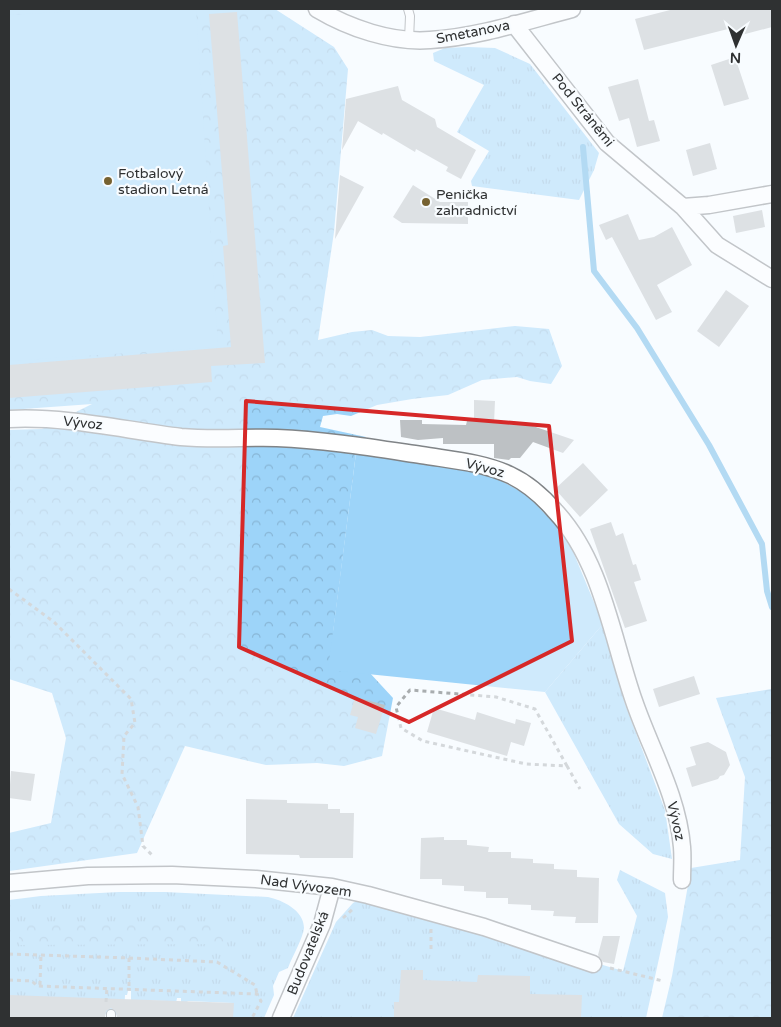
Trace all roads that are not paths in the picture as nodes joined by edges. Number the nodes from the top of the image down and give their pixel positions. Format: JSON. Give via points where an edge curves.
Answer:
{"nodes":[{"id":1,"x":317,"y":9,"type":"edge"},
{"id":2,"x":408,"y":9,"type":"edge"},
{"id":3,"x":572,"y":9,"type":"edge"},
{"id":4,"x":514,"y":24,"type":"junction"},
{"id":5,"x":410,"y":40,"type":"junction"},
{"id":6,"x":772,"y":194,"type":"edge"},
{"id":7,"x":682,"y":207,"type":"junction"},
{"id":8,"x":772,"y":280,"type":"edge"},
{"id":9,"x":9,"y":419,"type":"edge"},
{"id":10,"x":682,"y":880,"type":"dead end"},
{"id":11,"x":9,"y":883,"type":"edge"},
{"id":12,"x":332,"y":888,"type":"junction"},
{"id":13,"x":593,"y":964,"type":"road end"},
{"id":14,"x":281,"y":1018,"type":"edge"}],
"edges":[{"from":1,"to":5,"type":"street","name":"Smetanova","via":[[374,33]]},
{"from":2,"to":5,"type":"lane"},
{"from":3,"to":4,"type":"street","name":"Smetanova"},
{"from":4,"to":5,"type":"street","name":"Smetanova","via":[[454,38]]},
{"from":4,"to":7,"type":"street","name":"Pod Stráněmi","via":[[607,144]]},
{"from":6,"to":7,"type":"street"},
{"from":7,"to":8,"type":"street","name":"Pod Stráněmi","via":[[717,245]]},
{"from":9,"to":10,"type":"street","name":"Vývoz","via":[[92,423],[183,437],[278,438],[378,448],[479,464],[512,476],[532,489],[555,511],[584,551],[607,610],[634,700],[674,806],[682,846]]},
{"from":11,"to":12,"type":"street","name":"Nad Vývozem","via":[[88,876],[172,875],[256,878]]},
{"from":12,"to":13,"type":"street","name":"Nad Vývozem","via":[[484,927]]},
{"from":12,"to":14,"type":"street","name":"Budovatelská","via":[[322,924]]}]}
